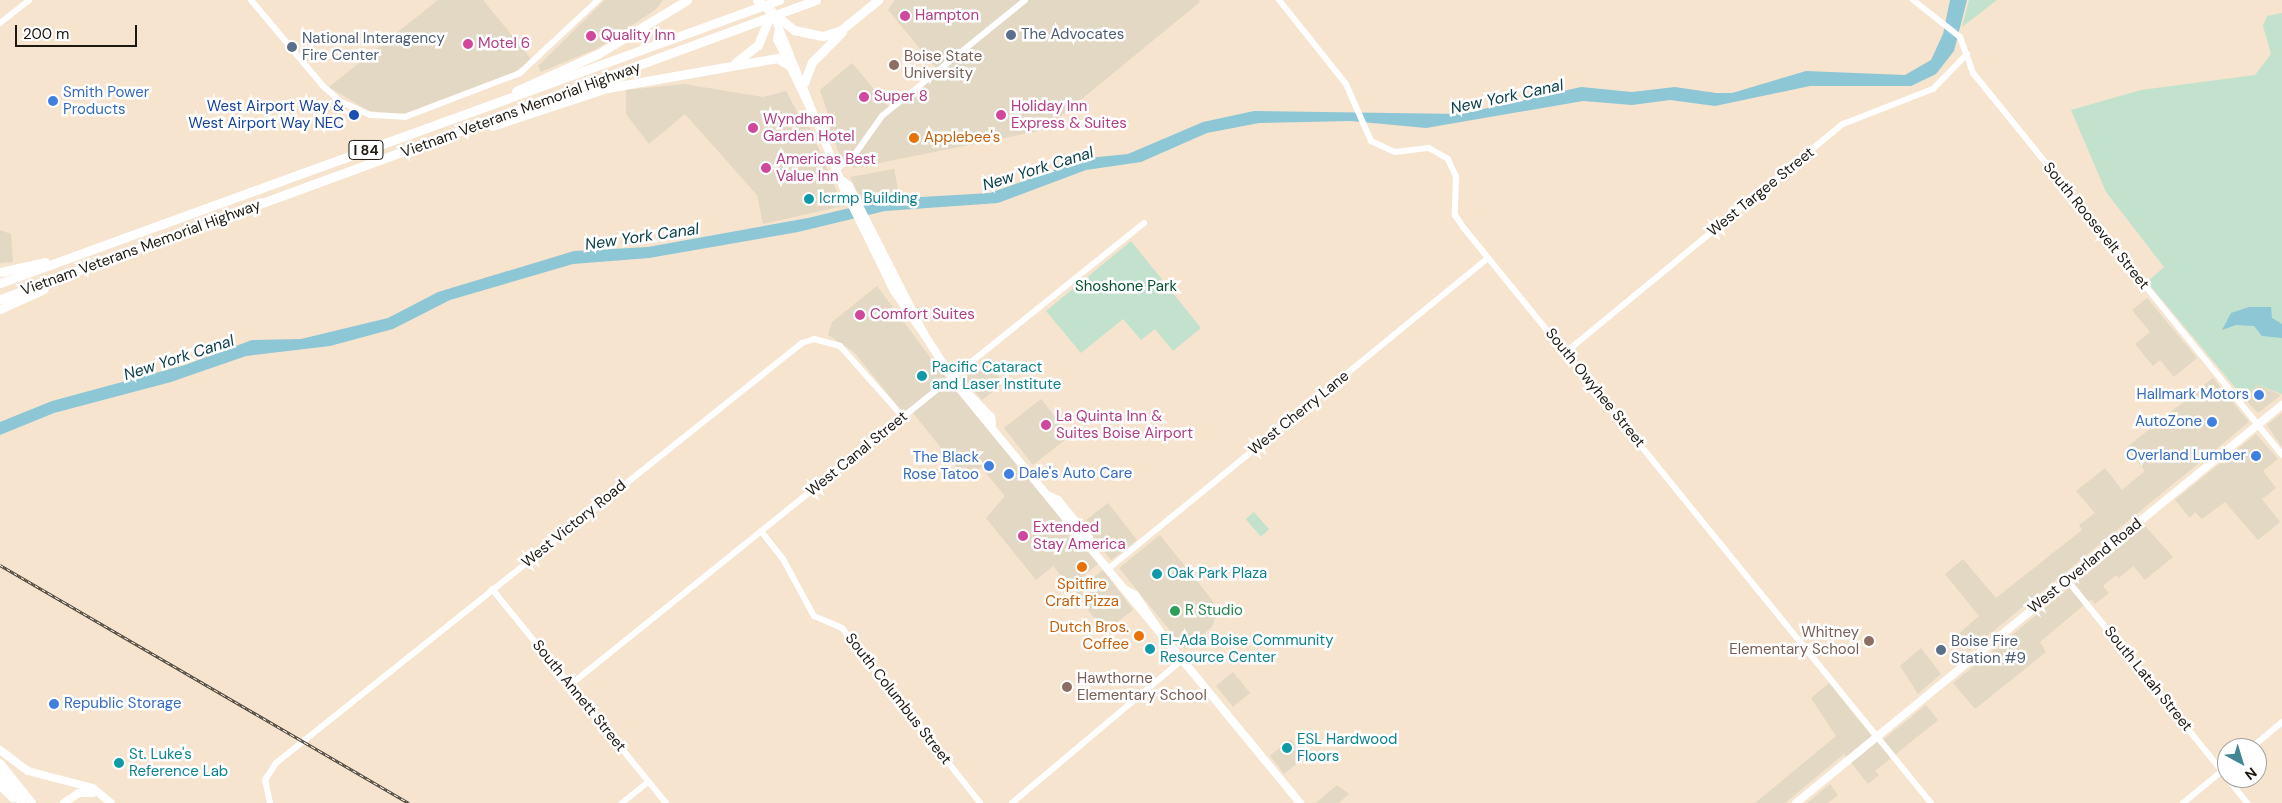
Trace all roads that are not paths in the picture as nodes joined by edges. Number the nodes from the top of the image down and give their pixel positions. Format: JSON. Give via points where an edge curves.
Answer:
{"nodes":[{"id":1,"x":29,"y":0,"type":"edge"},
{"id":2,"x":251,"y":0,"type":"edge"},
{"id":3,"x":598,"y":0,"type":"edge"},
{"id":4,"x":687,"y":0,"type":"edge"},
{"id":5,"x":757,"y":0,"type":"edge"},
{"id":6,"x":768,"y":0,"type":"edge"},
{"id":7,"x":774,"y":0,"type":"edge"},
{"id":8,"x":779,"y":0,"type":"edge"},
{"id":9,"x":816,"y":0,"type":"edge"},
{"id":10,"x":878,"y":0,"type":"edge"},
{"id":11,"x":1025,"y":0,"type":"edge"},
{"id":12,"x":1279,"y":0,"type":"edge"},
{"id":13,"x":1913,"y":0,"type":"edge"},
{"id":14,"x":772,"y":11,"type":"junction"},
{"id":15,"x":855,"y":20,"type":"junction"},
{"id":16,"x":0,"y":23,"type":"edge"},
{"id":17,"x":779,"y":30,"type":"junction"},
{"id":18,"x":1967,"y":54,"type":"junction"},
{"id":19,"x":729,"y":65,"type":"junction"},
{"id":20,"x":788,"y":65,"type":"junction"},
{"id":21,"x":804,"y":83,"type":"junction"},
{"id":22,"x":460,"y":116,"type":"junction"},
{"id":23,"x":817,"y":120,"type":"junction"},
{"id":24,"x":430,"y":144,"type":"junction"},
{"id":25,"x":838,"y":169,"type":"junction"},
{"id":26,"x":1144,"y":224,"type":"dead end"},
{"id":27,"x":195,"y":229,"type":"junction"},
{"id":28,"x":145,"y":231,"type":"junction"},
{"id":29,"x":1488,"y":258,"type":"junction"},
{"id":30,"x":0,"y":272,"type":"edge"},
{"id":31,"x":0,"y":283,"type":"edge"},
{"id":32,"x":0,"y":299,"type":"edge"},
{"id":33,"x":0,"y":309,"type":"edge"},
{"id":34,"x":1566,"y":352,"type":"junction"},
{"id":35,"x":956,"y":380,"type":"junction"},
{"id":36,"x":2282,"y":405,"type":"edge"},
{"id":37,"x":903,"y":417,"type":"junction"},
{"id":38,"x":2259,"y":424,"type":"junction"},
{"id":39,"x":2282,"y":455,"type":"edge"},
{"id":40,"x":761,"y":532,"type":"junction"},
{"id":41,"x":1108,"y":569,"type":"junction"},
{"id":42,"x":2068,"y":580,"type":"junction"},
{"id":43,"x":492,"y":589,"type":"junction"},
{"id":44,"x":1183,"y":659,"type":"junction"},
{"id":45,"x":570,"y":685,"type":"junction"},
{"id":46,"x":2282,"y":722,"type":"edge"},
{"id":47,"x":1877,"y":736,"type":"junction"},
{"id":48,"x":2263,"y":738,"type":"edge"},
{"id":49,"x":0,"y":750,"type":"edge"},
{"id":50,"x":2217,"y":759,"type":"edge"},
{"id":51,"x":0,"y":763,"type":"edge"},
{"id":52,"x":0,"y":775,"type":"edge"},
{"id":53,"x":2217,"y":776,"type":"edge"},
{"id":54,"x":648,"y":782,"type":"junction"},
{"id":55,"x":0,"y":786,"type":"edge"},
{"id":56,"x":2235,"y":788,"type":"edge"},
{"id":57,"x":17,"y":803,"type":"edge"},
{"id":58,"x":22,"y":803,"type":"edge"},
{"id":59,"x":32,"y":803,"type":"edge"},
{"id":60,"x":64,"y":803,"type":"edge"},
{"id":61,"x":105,"y":803,"type":"edge"},
{"id":62,"x":111,"y":803,"type":"edge"},
{"id":63,"x":270,"y":803,"type":"edge"},
{"id":64,"x":622,"y":803,"type":"edge"},
{"id":65,"x":666,"y":803,"type":"edge"},
{"id":66,"x":980,"y":803,"type":"edge"},
{"id":67,"x":1012,"y":803,"type":"edge"},
{"id":68,"x":1300,"y":803,"type":"edge"},
{"id":69,"x":1796,"y":803,"type":"edge"},
{"id":70,"x":1931,"y":803,"type":"edge"},
{"id":71,"x":2184,"y":803,"type":"edge"},
{"id":72,"x":2247,"y":803,"type":"edge"}],
"edges":[{"from":1,"to":16,"type":"street"},
{"from":2,"to":3,"type":"street","via":[[323,86],[341,102],[370,115],[405,117],[482,90],[537,62]]},
{"from":4,"to":22,"type":"highway","via":[[584,62]]},
{"from":5,"to":14,"type":"highway"},
{"from":6,"to":14,"type":"main road"},
{"from":7,"to":14,"type":"highway"},
{"from":8,"to":22,"type":"highway","name":"Vietnam Veterans Memorial Highway","number":"I 84"},
{"from":9,"to":24,"type":"highway","name":"Vietnam Veterans Memorial Highway","number":"I 84"},
{"from":10,"to":15,"type":"highway"},
{"from":11,"to":25,"type":"street","via":[[882,116],[855,154]]},
{"from":12,"to":29,"type":"street","name":"South Owyhee Street","via":[[1340,75],[1371,140],[1385,150],[1429,148],[1448,159],[1456,177],[1455,215]]},
{"from":13,"to":18,"type":"street","name":"South Roosevelt Street","via":[[1960,37]]},
{"from":14,"to":15,"type":"highway","via":[[804,34],[822,36]]},
{"from":14,"to":17,"type":"main road"},
{"from":14,"to":19,"type":"highway","via":[[754,50]]},
{"from":15,"to":21,"type":"highway","via":[[812,62]]},
{"from":17,"to":20,"type":"main road","via":[[777,39]]},
{"from":17,"to":21,"type":"main road"},
{"from":18,"to":34,"type":"street","name":"West Targee Street","via":[[1933,89],[1844,124]]},
{"from":18,"to":38,"type":"street","name":"South Roosevelt Street","via":[[1969,67],[1979,81]]},
{"from":19,"to":20,"type":"highway","via":[[776,58]]},
{"from":19,"to":24,"type":"highway","via":[[596,91]]},
{"from":20,"to":23,"type":"main road"},
{"from":21,"to":23,"type":"main road"},
{"from":22,"to":28,"type":"highway","name":"Vietnam Veterans Memorial Highway","number":"I 84"},
{"from":23,"to":25,"type":"main road"},
{"from":24,"to":27,"type":"highway","name":"Vietnam Veterans Memorial Highway","number":"I 84"},
{"from":25,"to":35,"type":"main road","via":[[924,334]]},
{"from":26,"to":35,"type":"street","name":"West Canal Street"},
{"from":27,"to":32,"type":"highway","name":"Vietnam Veterans Memorial Highway","number":"I 84"},
{"from":27,"to":33,"type":"highway"},
{"from":28,"to":30,"type":"highway"},
{"from":28,"to":31,"type":"highway","name":"Vietnam Veterans Memorial Highway","number":"I 84"},
{"from":29,"to":34,"type":"street","name":"South Owyhee Street"},
{"from":29,"to":41,"type":"street","name":"West Cherry Lane"},
{"from":34,"to":47,"type":"street","name":"South Owyhee Street"},
{"from":35,"to":37,"type":"street","name":"West Canal Street"},
{"from":35,"to":41,"type":"main road","via":[[991,417],[992,424],[1050,496],[1058,500],[1089,538],[1089,545]]},
{"from":36,"to":38,"type":"main road","name":"West Overland Road"},
{"from":37,"to":40,"type":"street","name":"West Canal Street"},
{"from":37,"to":43,"type":"street","name":"West Victory Road","via":[[840,346],[814,339],[802,343]]},
{"from":38,"to":39,"type":"street","name":"South Roosevelt Street"},
{"from":38,"to":42,"type":"main road","name":"West Overland Road"},
{"from":40,"to":45,"type":"street","name":"West Canal Street"},
{"from":40,"to":66,"type":"street","name":"South Columbus Street","via":[[790,570],[814,616],[842,628]]},
{"from":41,"to":44,"type":"main road","via":[[1125,590],[1136,595],[1163,636]]},
{"from":42,"to":47,"type":"main road","name":"West Overland Road"},
{"from":42,"to":50,"type":"street","name":"South Latah Street"},
{"from":43,"to":45,"type":"street","name":"South Annett Street"},
{"from":43,"to":63,"type":"street","name":"West Victory Road","via":[[276,763],[264,784]]},
{"from":44,"to":67,"type":"street"},
{"from":44,"to":68,"type":"main road"},
{"from":45,"to":54,"type":"street","name":"South Annett Street"},
{"from":46,"to":48,"type":"street"},
{"from":47,"to":69,"type":"main road","name":"West Overland Road"},
{"from":47,"to":70,"type":"street","name":"South Owyhee Street"},
{"from":49,"to":62,"type":"main road","via":[[28,771],[93,788]]},
{"from":51,"to":59,"type":"main road"},
{"from":52,"to":58,"type":"main road"},
{"from":53,"to":71,"type":"street"},
{"from":54,"to":64,"type":"street"},
{"from":54,"to":65,"type":"street","name":"South Annett Street"},
{"from":55,"to":57,"type":"main road"},
{"from":56,"to":72,"type":"street","name":"South Latah Street"},
{"from":60,"to":61,"type":"main road","via":[[72,795],[86,792]]}]}
